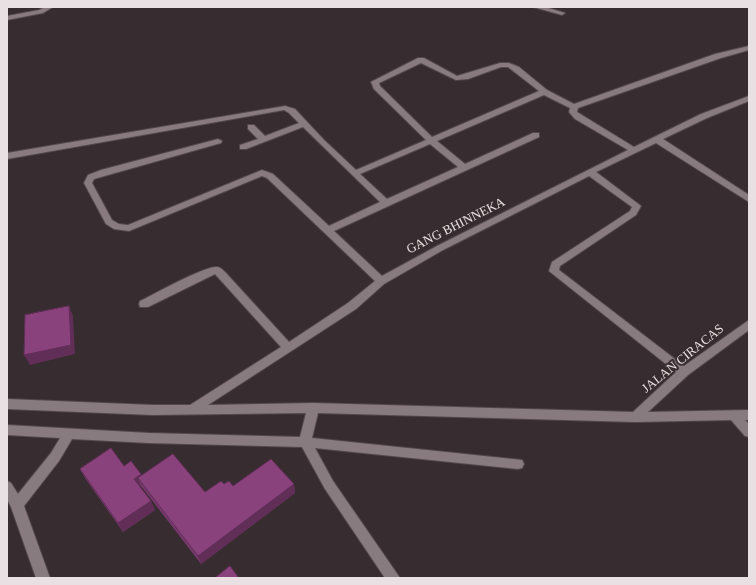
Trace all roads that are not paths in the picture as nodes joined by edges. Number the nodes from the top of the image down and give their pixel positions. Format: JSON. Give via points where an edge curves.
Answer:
{"nodes":[{"id":1,"x":50,"y":7,"type":"edge"},
{"id":2,"x":536,"y":7,"type":"edge"},
{"id":3,"x":562,"y":13,"type":"dead end"},
{"id":4,"x":7,"y":18,"type":"edge"},
{"id":5,"x":749,"y":48,"type":"edge"},
{"id":6,"x":544,"y":92,"type":"junction"},
{"id":7,"x":749,"y":98,"type":"edge"},
{"id":8,"x":574,"y":107,"type":"junction"},
{"id":9,"x":305,"y":124,"type":"junction"},
{"id":10,"x":251,"y":127,"type":"dead end"},
{"id":11,"x":536,"y":135,"type":"dead end"},
{"id":12,"x":263,"y":139,"type":"junction"},
{"id":13,"x":431,"y":140,"type":"junction"},
{"id":14,"x":658,"y":140,"type":"junction"},
{"id":15,"x":218,"y":141,"type":"dead end"},
{"id":16,"x":243,"y":147,"type":"dead end"},
{"id":17,"x":635,"y":151,"type":"junction"},
{"id":18,"x":7,"y":156,"type":"edge"},
{"id":19,"x":463,"y":167,"type":"junction"},
{"id":20,"x":590,"y":172,"type":"junction"},
{"id":21,"x":356,"y":173,"type":"junction"},
{"id":22,"x":749,"y":199,"type":"edge"},
{"id":23,"x":386,"y":203,"type":"junction"},
{"id":24,"x":328,"y":230,"type":"junction"},
{"id":25,"x":382,"y":280,"type":"junction"},
{"id":26,"x":144,"y":304,"type":"dead end"},
{"id":27,"x":749,"y":324,"type":"edge"},
{"id":28,"x":288,"y":348,"type":"junction"},
{"id":29,"x":684,"y":372,"type":"junction"},
{"id":30,"x":7,"y":404,"type":"edge"},
{"id":31,"x":194,"y":408,"type":"junction"},
{"id":32,"x":312,"y":408,"type":"junction"},
{"id":33,"x":734,"y":416,"type":"junction"},
{"id":34,"x":749,"y":416,"type":"edge"},
{"id":35,"x":635,"y":417,"type":"junction"},
{"id":36,"x":7,"y":430,"type":"edge"},
{"id":37,"x":749,"y":432,"type":"edge"},
{"id":38,"x":69,"y":434,"type":"junction"},
{"id":39,"x":305,"y":442,"type":"junction"},
{"id":40,"x":518,"y":464,"type":"dead end"},
{"id":41,"x":7,"y":487,"type":"edge"},
{"id":42,"x":17,"y":505,"type":"junction"},
{"id":43,"x":43,"y":578,"type":"edge"},
{"id":44,"x":393,"y":578,"type":"edge"}],
"edges":[{"from":1,"to":4,"type":"street","via":[[40,12]]},
{"from":2,"to":3,"type":"street"},
{"from":5,"to":8,"type":"street","via":[[718,56]]},
{"from":6,"to":8,"type":"street"},
{"from":6,"to":13,"type":"street"},
{"from":6,"to":13,"type":"street","via":[[509,65],[500,65],[456,78],[421,60],[375,82],[374,84]]},
{"from":7,"to":14,"type":"street","name":"GANG BHINNEKA","via":[[704,116]]},
{"from":8,"to":17,"type":"street","via":[[573,112],[578,117]]},
{"from":9,"to":12,"type":"street"},
{"from":9,"to":18,"type":"street","via":[[292,111],[285,108],[274,109]]},
{"from":9,"to":21,"type":"street"},
{"from":10,"to":12,"type":"street"},
{"from":11,"to":19,"type":"street"},
{"from":12,"to":16,"type":"street"},
{"from":13,"to":19,"type":"street"},
{"from":13,"to":21,"type":"street"},
{"from":14,"to":17,"type":"street","name":"GANG BHINNEKA"},
{"from":14,"to":22,"type":"street"},
{"from":15,"to":24,"type":"street","via":[[104,172],[91,177],[88,183],[109,222],[117,227],[129,228],[262,173],[270,176]]},
{"from":17,"to":20,"type":"street","name":"GANG BHINNEKA"},
{"from":19,"to":23,"type":"street"},
{"from":20,"to":25,"type":"street","name":"GANG BHINNEKA"},
{"from":20,"to":29,"type":"street","via":[[637,206],[633,214],[555,264],[554,271]]},
{"from":21,"to":23,"type":"street"},
{"from":23,"to":24,"type":"street"},
{"from":24,"to":25,"type":"street"},
{"from":25,"to":28,"type":"street","name":"GANG BHINNEKA","via":[[352,306]]},
{"from":26,"to":28,"type":"street","via":[[216,270],[255,309]]},
{"from":27,"to":29,"type":"street","name":"JALAN CIRACAS"},
{"from":28,"to":31,"type":"street","name":"GANG BHINNEKA"},
{"from":29,"to":35,"type":"street","name":"JALAN CIRACAS"},
{"from":30,"to":31,"type":"street","via":[[153,410]]},
{"from":31,"to":32,"type":"street"},
{"from":32,"to":35,"type":"street"},
{"from":32,"to":39,"type":"street"},
{"from":33,"to":34,"type":"street"},
{"from":33,"to":35,"type":"street"},
{"from":33,"to":37,"type":"street"},
{"from":36,"to":38,"type":"street"},
{"from":38,"to":39,"type":"street"},
{"from":38,"to":42,"type":"street","via":[[56,457]]},
{"from":39,"to":40,"type":"street"},
{"from":39,"to":44,"type":"street","via":[[329,485]]},
{"from":41,"to":42,"type":"street"},
{"from":42,"to":43,"type":"street"}]}
